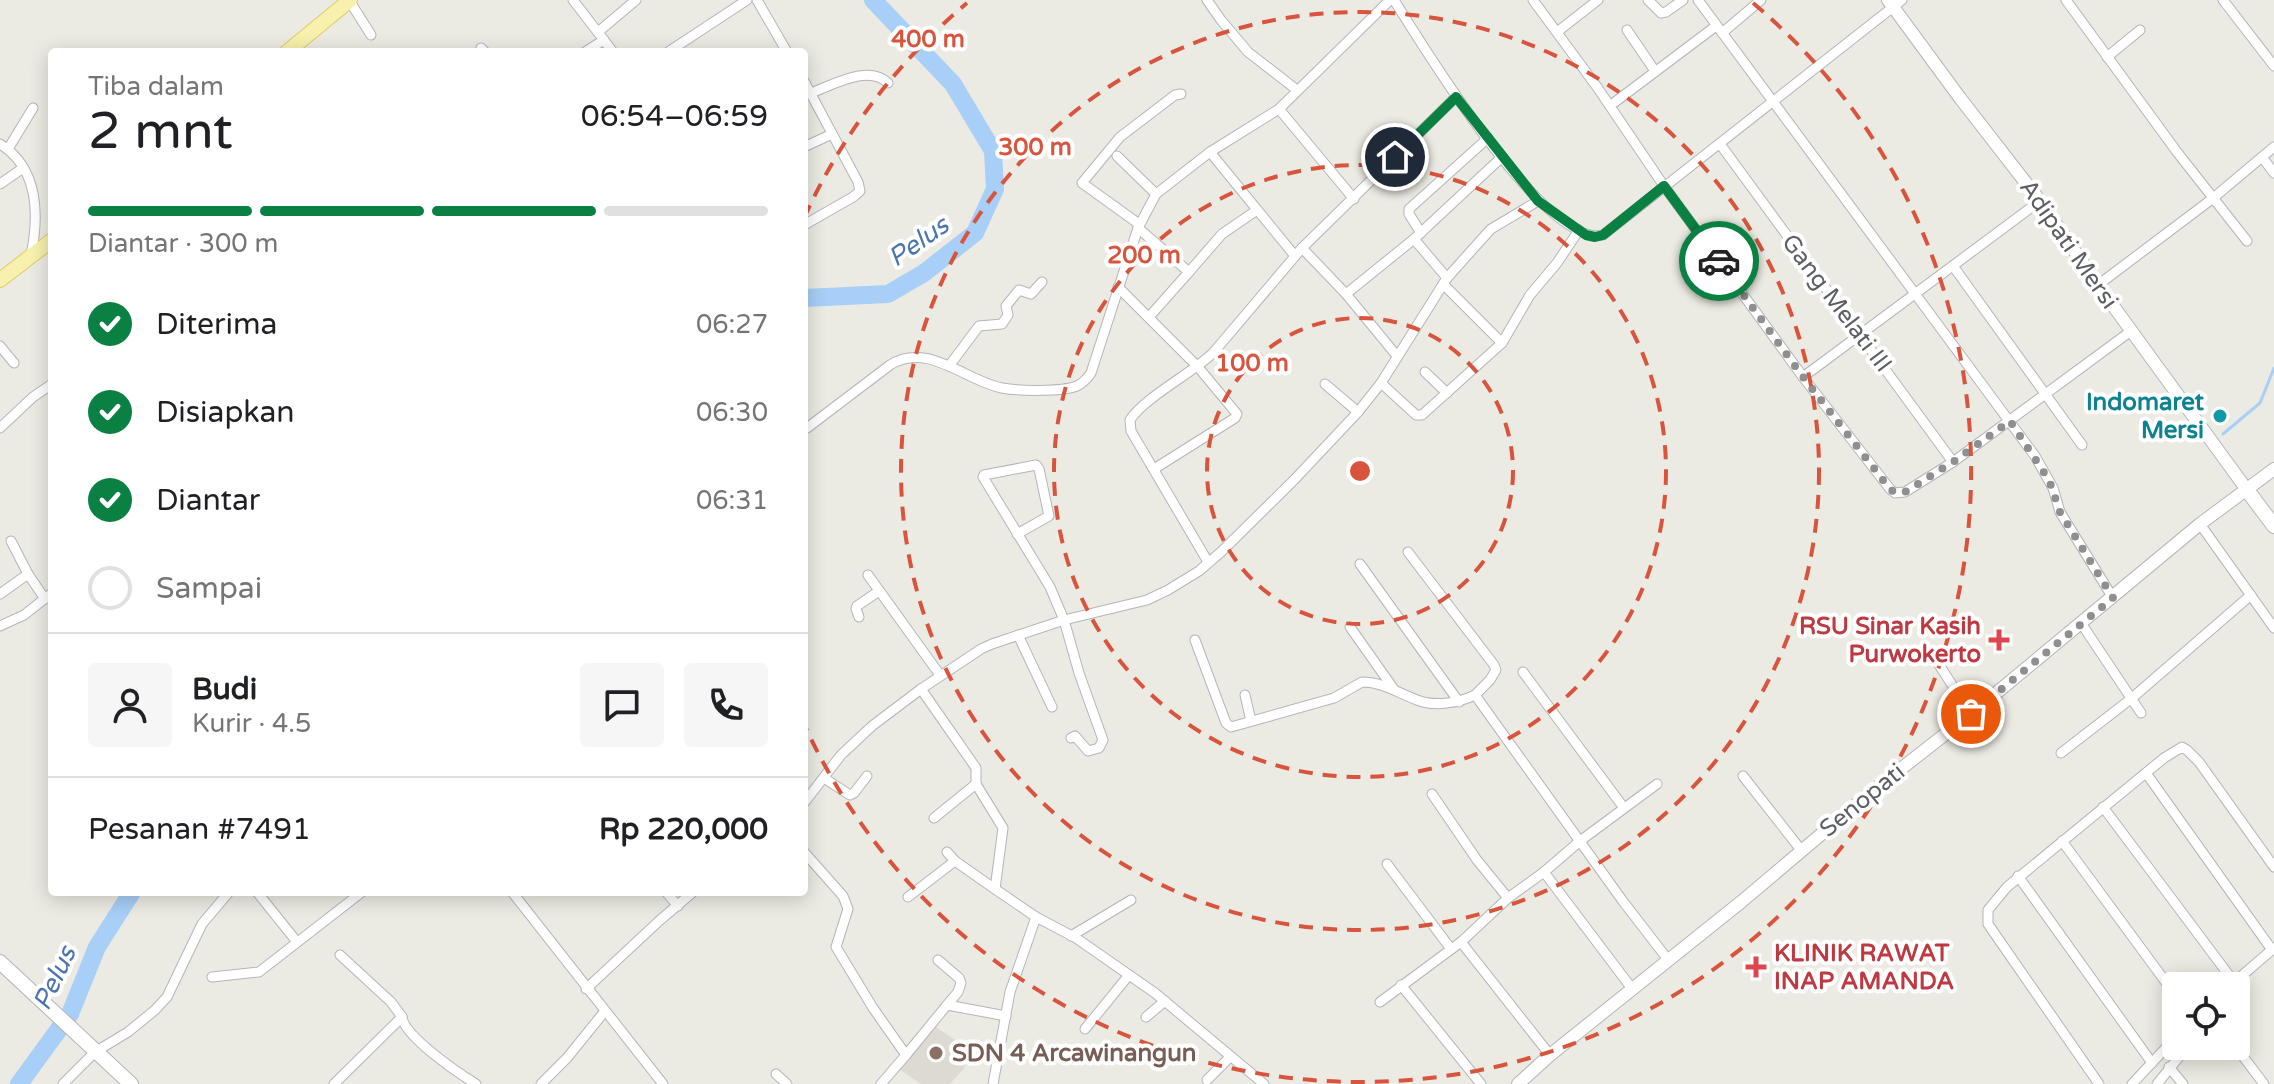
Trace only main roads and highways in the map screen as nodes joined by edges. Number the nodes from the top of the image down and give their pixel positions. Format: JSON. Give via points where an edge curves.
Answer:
{"nodes":[{"id":1,"x":349,"y":0,"type":"edge"},
{"id":2,"x":292,"y":48,"type":"edge"},
{"id":3,"x":48,"y":243,"type":"edge"},
{"id":4,"x":2,"y":272,"type":"edge"},
{"id":5,"x":2247,"y":490,"type":"road end"},
{"id":6,"x":2274,"y":526,"type":"edge"},
{"id":7,"x":0,"y":962,"type":"edge"},
{"id":8,"x":131,"y":1084,"type":"edge"}],
"edges":[{"from":1,"to":2,"type":"main road"},
{"from":3,"to":4,"type":"main road"},
{"from":5,"to":6,"type":"main road"},
{"from":7,"to":8,"type":"main road"}]}
